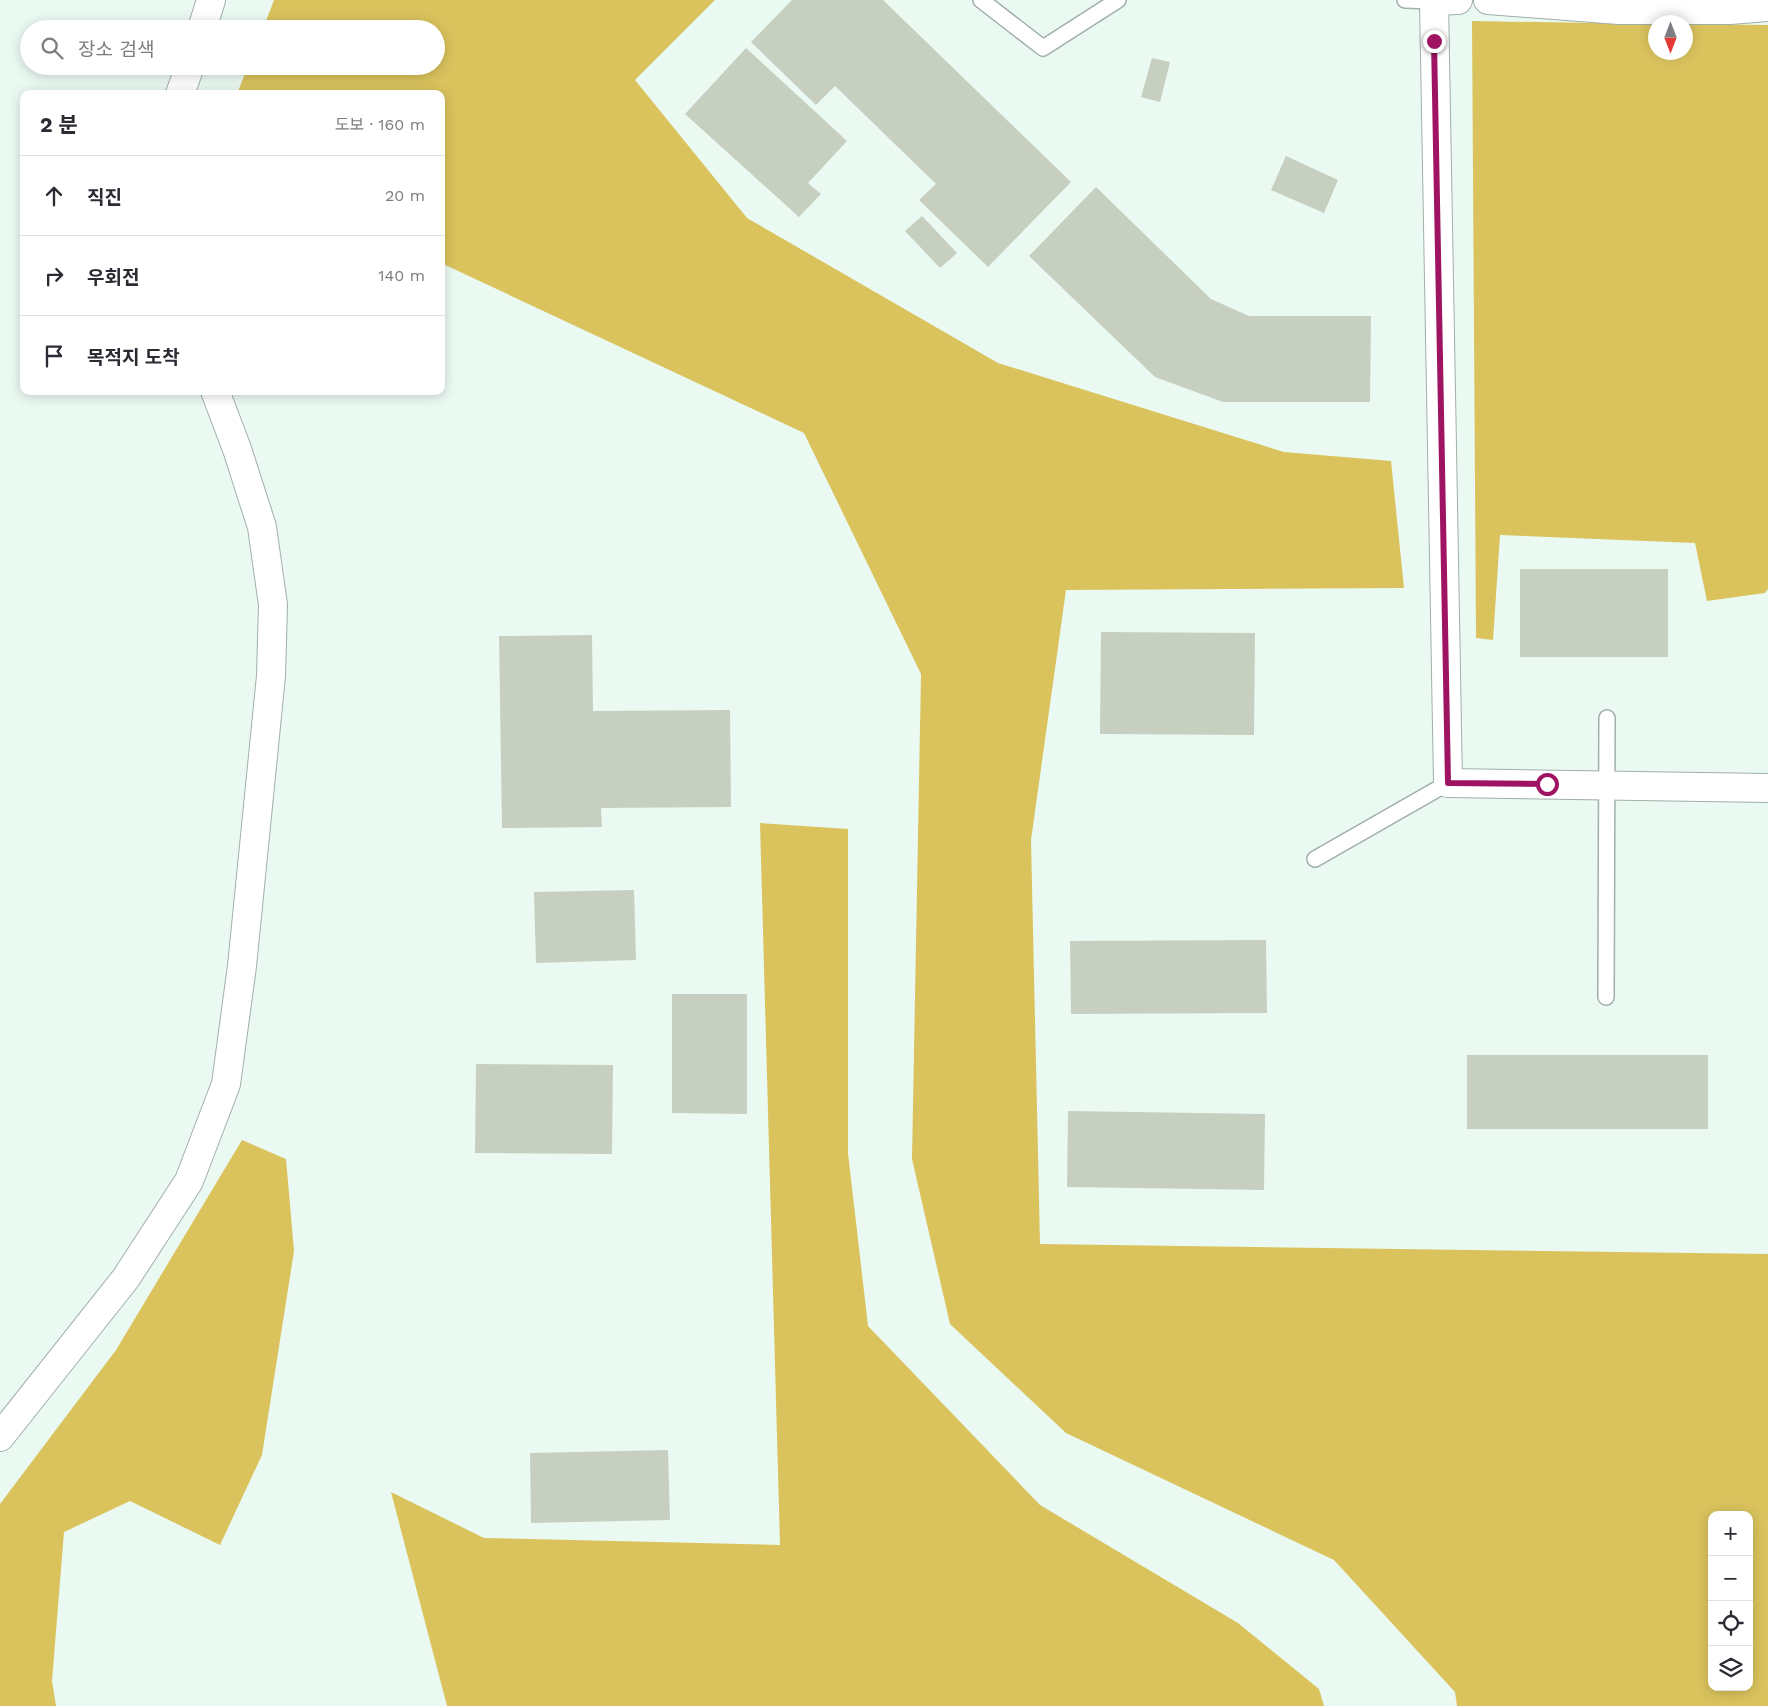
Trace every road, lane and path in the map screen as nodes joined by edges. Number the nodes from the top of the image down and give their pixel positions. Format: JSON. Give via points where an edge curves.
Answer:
{"nodes":[{"id":1,"x":210,"y":0,"type":"edge"},
{"id":2,"x":981,"y":0,"type":"edge"},
{"id":3,"x":1118,"y":0,"type":"edge"},
{"id":4,"x":1406,"y":0,"type":"edge"},
{"id":5,"x":1488,"y":0,"type":"edge"},
{"id":6,"x":1446,"y":1,"type":"edge"},
{"id":7,"x":1768,"y":7,"type":"edge"},
{"id":8,"x":204,"y":20,"type":"edge"},
{"id":9,"x":187,"y":75,"type":"edge"},
{"id":10,"x":181,"y":90,"type":"edge"},
{"id":11,"x":217,"y":395,"type":"edge"},
{"id":12,"x":1607,"y":718,"type":"dead end"},
{"id":13,"x":1448,"y":783,"type":"junction"},
{"id":14,"x":1606,"y":785,"type":"junction"},
{"id":15,"x":1768,"y":788,"type":"edge"},
{"id":16,"x":1316,"y":858,"type":"dead end"},
{"id":17,"x":1606,"y":997,"type":"dead end"},
{"id":18,"x":0,"y":1437,"type":"edge"}],
"edges":[{"from":1,"to":8,"type":"street"},
{"from":2,"to":3,"type":"lane","via":[[1043,48]]},
{"from":4,"to":6,"type":"lane"},
{"from":5,"to":7,"type":"street","via":[[1619,10]]},
{"from":6,"to":13,"type":"street"},
{"from":9,"to":10,"type":"street"},
{"from":11,"to":18,"type":"street","via":[[262,527],[273,605],[271,676],[244,957],[226,1084],[189,1181],[126,1278]]},
{"from":12,"to":14,"type":"lane"},
{"from":13,"to":14,"type":"street"},
{"from":13,"to":16,"type":"lane"},
{"from":14,"to":15,"type":"street"},
{"from":14,"to":17,"type":"lane"}]}
